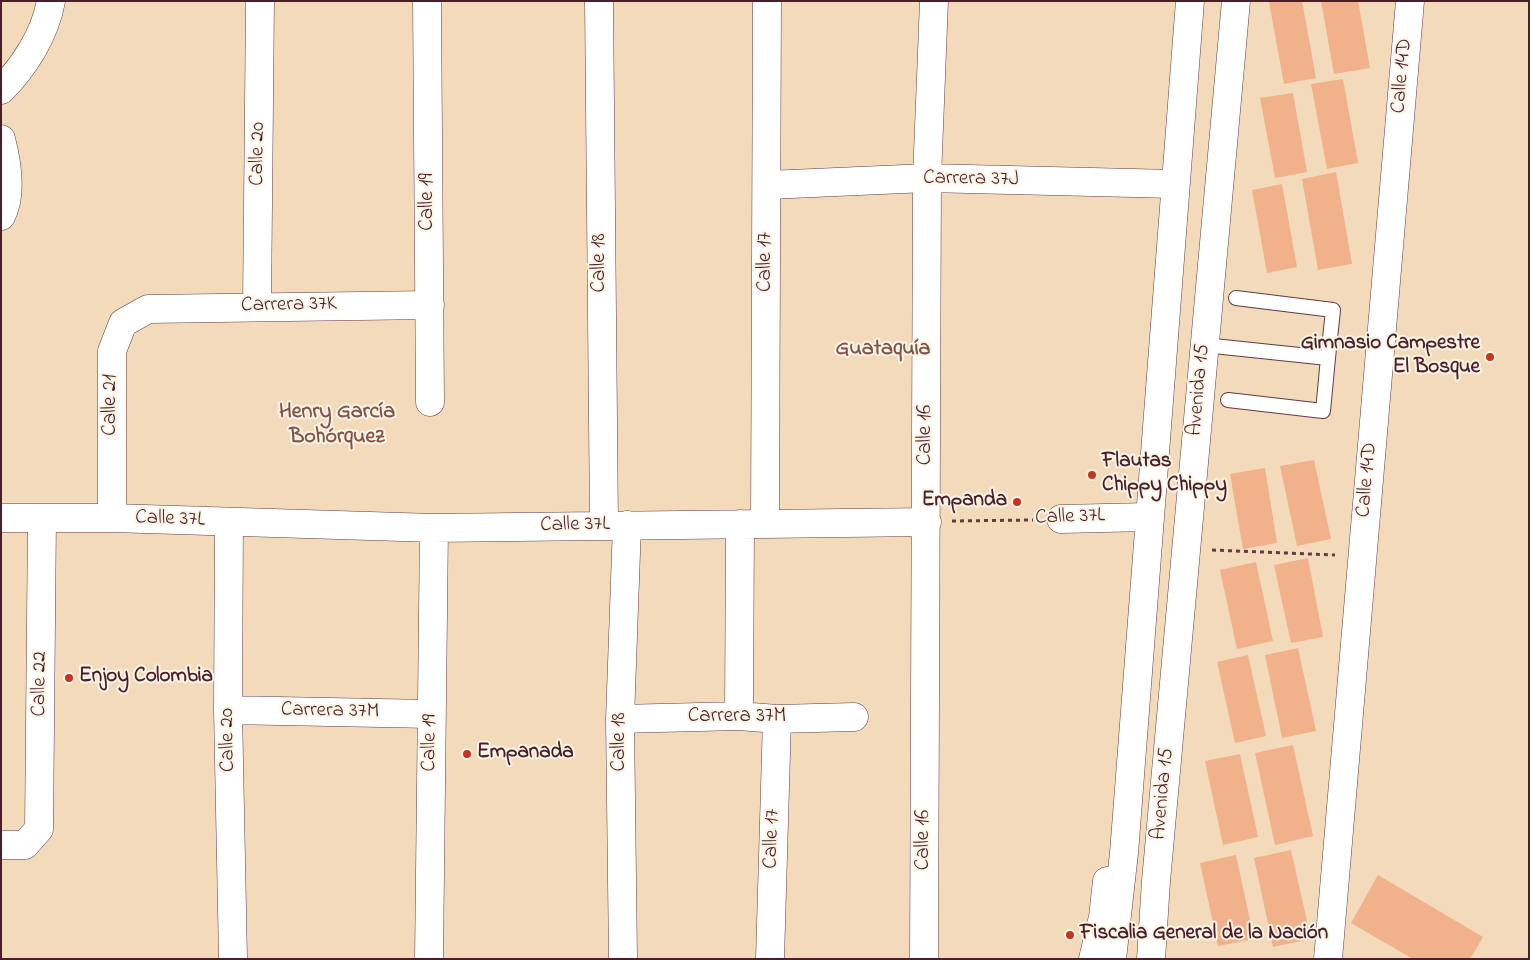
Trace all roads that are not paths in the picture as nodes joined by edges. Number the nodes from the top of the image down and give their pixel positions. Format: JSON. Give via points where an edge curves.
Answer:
{"nodes":[{"id":1,"x":51,"y":1,"type":"edge"},
{"id":2,"x":260,"y":1,"type":"edge"},
{"id":3,"x":427,"y":1,"type":"edge"},
{"id":4,"x":599,"y":1,"type":"edge"},
{"id":5,"x":766,"y":1,"type":"edge"},
{"id":6,"x":934,"y":1,"type":"edge"},
{"id":7,"x":1190,"y":1,"type":"edge"},
{"id":8,"x":1236,"y":1,"type":"edge"},
{"id":9,"x":1410,"y":1,"type":"edge"},
{"id":10,"x":1,"y":90,"type":"edge"},
{"id":11,"x":1,"y":139,"type":"edge"},
{"id":12,"x":927,"y":178,"type":"junction"},
{"id":13,"x":1174,"y":184,"type":"junction"},
{"id":14,"x":768,"y":185,"type":"junction"},
{"id":15,"x":1,"y":216,"type":"edge"},
{"id":16,"x":1236,"y":298,"type":"dead end"},
{"id":17,"x":430,"y":305,"type":"junction"},
{"id":18,"x":257,"y":306,"type":"junction"},
{"id":19,"x":148,"y":309,"type":"joint"},
{"id":20,"x":1204,"y":345,"type":"junction"},
{"id":21,"x":1328,"y":358,"type":"junction"},
{"id":22,"x":1228,"y":400,"type":"dead end"},
{"id":23,"x":430,"y":402,"type":"dead end"},
{"id":24,"x":1,"y":518,"type":"edge"},
{"id":25,"x":42,"y":518,"type":"junction"},
{"id":26,"x":112,"y":518,"type":"junction"},
{"id":27,"x":1149,"y":518,"type":"junction"},
{"id":28,"x":1061,"y":519,"type":"road end"},
{"id":29,"x":229,"y":522,"type":"junction"},
{"id":30,"x":927,"y":522,"type":"junction"},
{"id":31,"x":753,"y":524,"type":"junction"},
{"id":32,"x":615,"y":525,"type":"junction"},
{"id":33,"x":434,"y":528,"type":"junction"},
{"id":34,"x":228,"y":710,"type":"junction"},
{"id":35,"x":431,"y":714,"type":"junction"},
{"id":36,"x":738,"y":716,"type":"junction"},
{"id":37,"x":854,"y":717,"type":"dead end"},
{"id":38,"x":777,"y":718,"type":"junction"},
{"id":39,"x":620,"y":719,"type":"junction"},
{"id":40,"x":1133,"y":745,"type":"junction"},
{"id":41,"x":13,"y":845,"type":"edge"},
{"id":42,"x":1152,"y":925,"type":"junction"},
{"id":43,"x":233,"y":959,"type":"edge"},
{"id":44,"x":429,"y":959,"type":"edge"},
{"id":45,"x":623,"y":959,"type":"edge"},
{"id":46,"x":770,"y":959,"type":"edge"},
{"id":47,"x":924,"y":959,"type":"edge"},
{"id":48,"x":1093,"y":959,"type":"edge"},
{"id":49,"x":1112,"y":959,"type":"edge"},
{"id":50,"x":1151,"y":959,"type":"edge"},
{"id":51,"x":1164,"y":959,"type":"edge"},
{"id":52,"x":1328,"y":959,"type":"edge"}],
"edges":[{"from":1,"to":10,"type":"street","via":[[43,29],[33,48]]},
{"from":2,"to":18,"type":"street","name":"Calle 20"},
{"from":3,"to":17,"type":"street","name":"Calle 19"},
{"from":4,"to":32,"type":"street","name":"Calle 18"},
{"from":5,"to":14,"type":"street","name":"Calle 17"},
{"from":6,"to":12,"type":"street","name":"Calle 16"},
{"from":7,"to":13,"type":"street","name":"Avenida 15"},
{"from":8,"to":20,"type":"street","name":"Avenida 15"},
{"from":9,"to":52,"type":"street","name":"Calle 14D"},
{"from":11,"to":15,"type":"street","via":[[7,165],[6,207]]},
{"from":12,"to":13,"type":"street","name":"Carrera 37J"},
{"from":12,"to":14,"type":"street","name":"Carrera 37J"},
{"from":12,"to":30,"type":"street","name":"Calle 16"},
{"from":13,"to":27,"type":"street","name":"Avenida 15"},
{"from":14,"to":31,"type":"street","name":"Calle 17"},
{"from":16,"to":21,"type":"lane","via":[[1333,310]]},
{"from":17,"to":18,"type":"street","name":"Carrera 37K"},
{"from":17,"to":23,"type":"street","name":"Calle 19"},
{"from":18,"to":19,"type":"street","name":"Carrera 37K"},
{"from":19,"to":26,"type":"street","name":"Calle 21","via":[[123,323],[112,351]]},
{"from":20,"to":21,"type":"lane"},
{"from":20,"to":42,"type":"street","name":"Avenida 15"},
{"from":21,"to":22,"type":"lane","via":[[1323,411]]},
{"from":24,"to":25,"type":"street","name":"Calle 37L"},
{"from":25,"to":26,"type":"street","name":"Calle 37L"},
{"from":25,"to":41,"type":"street","name":"Calle 22","via":[[39,830]]},
{"from":26,"to":29,"type":"street","name":"Calle 37L"},
{"from":27,"to":28,"type":"street","name":"Calle 37L"},
{"from":27,"to":40,"type":"street","name":"Avenida 15"},
{"from":29,"to":33,"type":"street","name":"Calle 37L"},
{"from":29,"to":34,"type":"street","name":"Calle 20"},
{"from":30,"to":31,"type":"street","name":"Calle 37L"},
{"from":30,"to":47,"type":"street","name":"Calle 16"},
{"from":31,"to":32,"type":"street","name":"Calle 37L"},
{"from":31,"to":36,"type":"street","name":"Calle 17"},
{"from":32,"to":33,"type":"street","name":"Calle 37L"},
{"from":32,"to":39,"type":"street","name":"Calle 18"},
{"from":33,"to":35,"type":"street","name":"Calle 19"},
{"from":34,"to":35,"type":"street","name":"Carrera 37M"},
{"from":34,"to":43,"type":"street","name":"Calle 20"},
{"from":35,"to":44,"type":"street","name":"Calle 19"},
{"from":36,"to":38,"type":"street","name":"Carrera 37M"},
{"from":36,"to":39,"type":"street","name":"Carrera 37M"},
{"from":37,"to":38,"type":"street","name":"Carrera 37M"},
{"from":38,"to":46,"type":"street","name":"Calle 17"},
{"from":39,"to":45,"type":"street","name":"Calle 18"},
{"from":40,"to":48,"type":"street","name":"Avenida 15","via":[[1121,759],[1117,779],[1103,917]]},
{"from":40,"to":49,"type":"street","name":"Avenida 15"},
{"from":42,"to":50,"type":"street","name":"Avenida 15"},
{"from":42,"to":51,"type":"street"}]}
